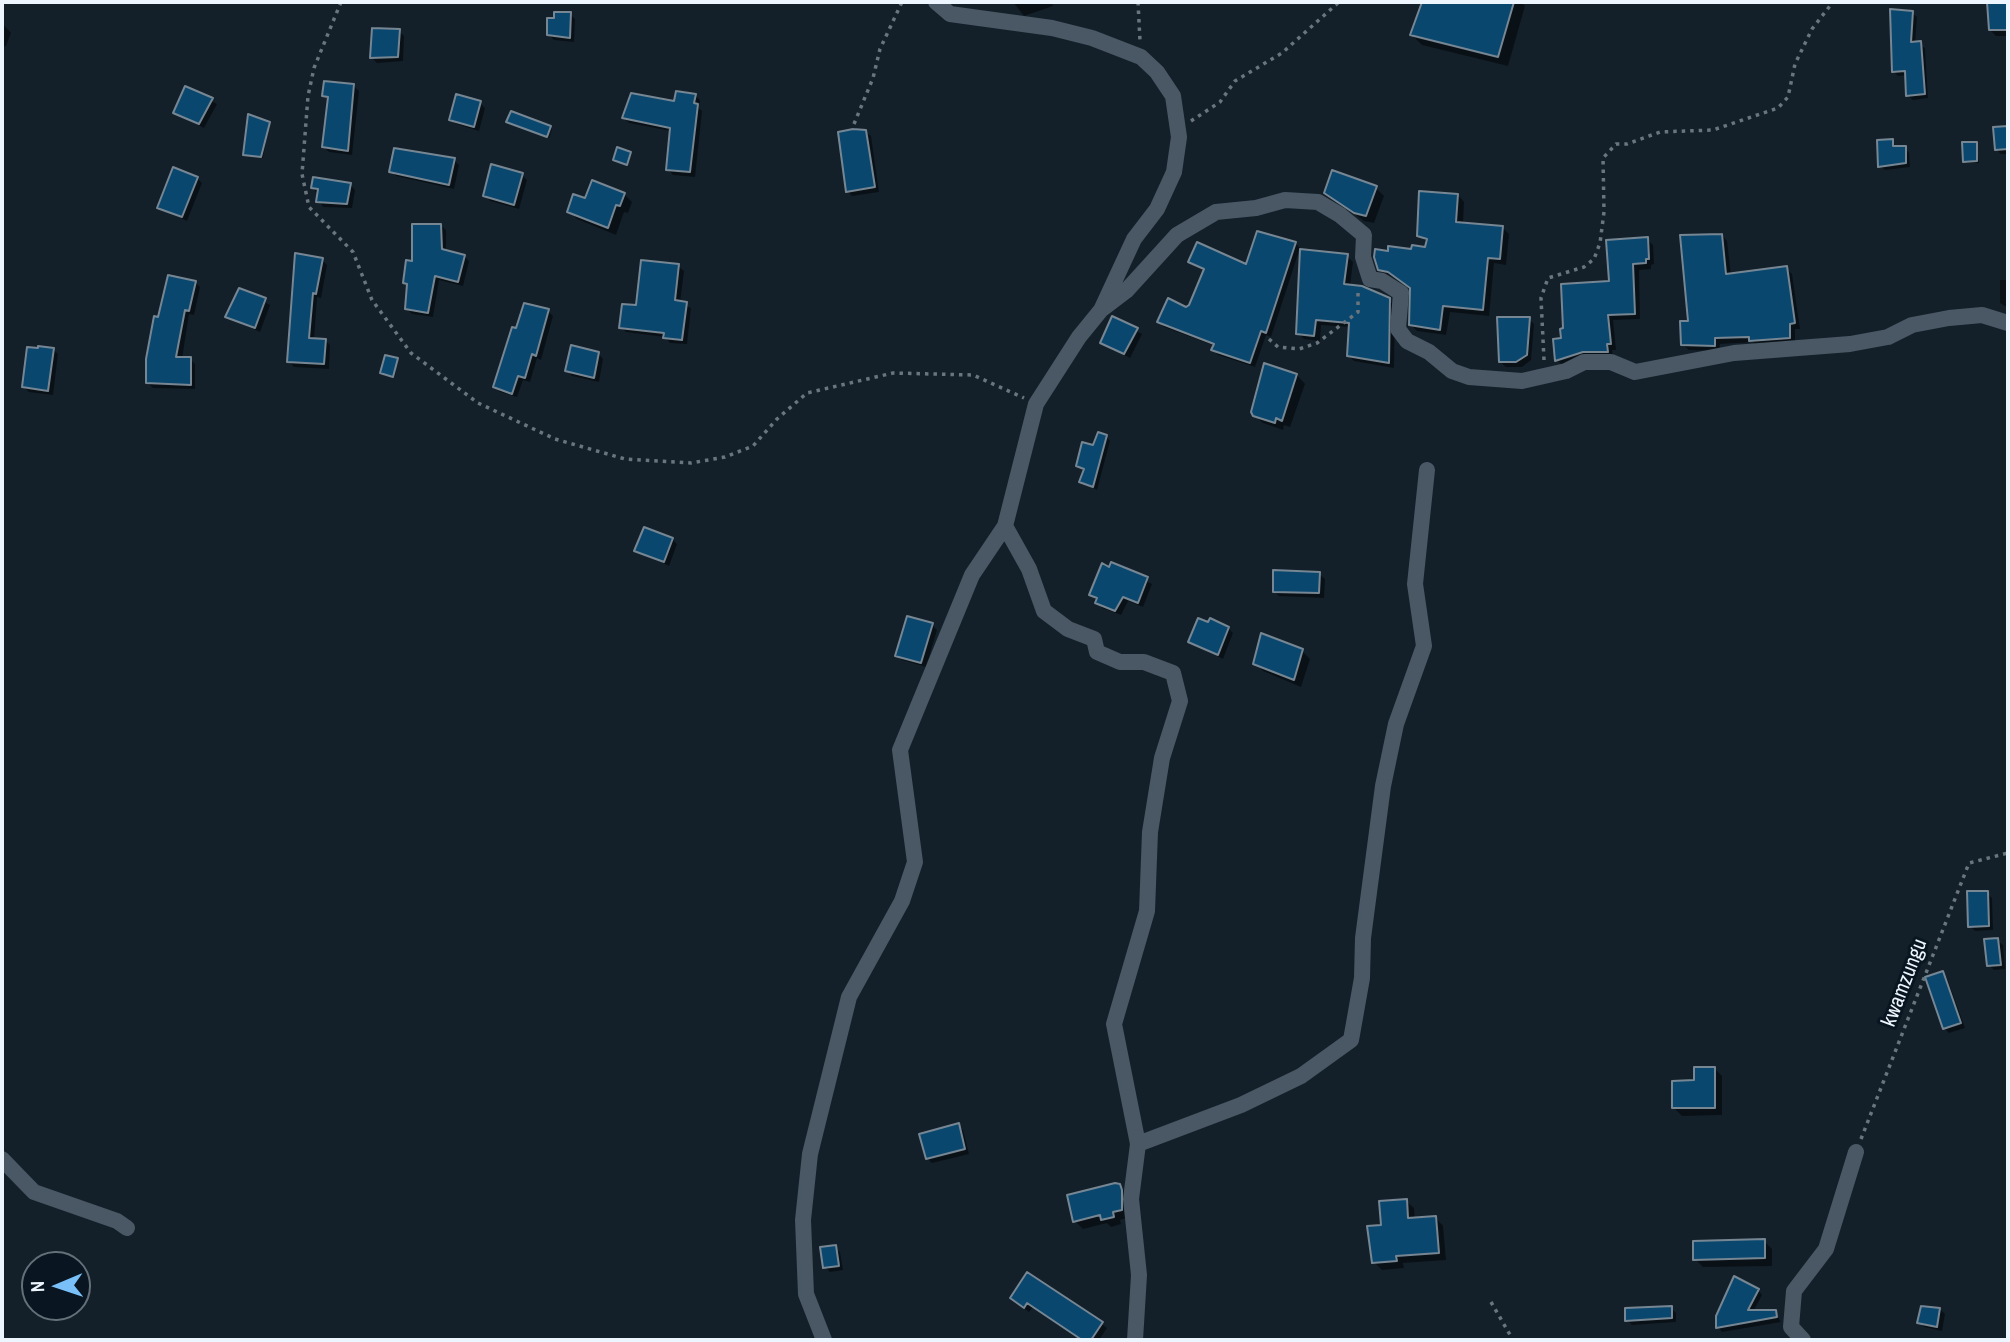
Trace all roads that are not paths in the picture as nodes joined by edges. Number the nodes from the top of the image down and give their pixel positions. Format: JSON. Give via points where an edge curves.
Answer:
{"nodes":[{"id":1,"x":936,"y":2,"type":"edge"},
{"id":2,"x":1101,"y":310,"type":"junction"},
{"id":3,"x":2008,"y":323,"type":"edge"},
{"id":4,"x":1427,"y":470,"type":"dead end"},
{"id":5,"x":1005,"y":526,"type":"junction"},
{"id":6,"x":1138,"y":1144,"type":"junction"},
{"id":7,"x":1856,"y":1152,"type":"road end"},
{"id":8,"x":2,"y":1159,"type":"edge"},
{"id":9,"x":127,"y":1228,"type":"dead end"},
{"id":10,"x":824,"y":1340,"type":"edge"},
{"id":11,"x":1135,"y":1340,"type":"edge"},
{"id":12,"x":1803,"y":1340,"type":"edge"}],
"edges":[{"from":1,"to":2,"type":"street","via":[[950,14],[1052,28],[1141,57],[1173,96],[1179,137],[1174,172],[1157,209],[1134,239]]},
{"from":2,"to":3,"type":"street","via":[[1126,291],[1177,235],[1216,212],[1285,200],[1318,202],[1364,235],[1363,257],[1370,279],[1401,293],[1398,329],[1407,341],[1469,377],[1522,381],[1584,362],[1611,362],[1635,372],[1734,353],[1850,344],[1950,318],[1982,315]]},
{"from":2,"to":5,"type":"street","via":[[1036,404]]},
{"from":4,"to":6,"type":"street","via":[[1415,584],[1424,646],[1396,724],[1382,786],[1352,1040],[1301,1076],[1241,1105]]},
{"from":5,"to":6,"type":"street","via":[[1029,569],[1044,611],[1068,629],[1094,639],[1097,652],[1120,662],[1144,662],[1173,673],[1180,701],[1162,758],[1150,832],[1147,911],[1114,1024]]},
{"from":5,"to":10,"type":"street","via":[[972,575],[900,750],[915,862],[902,901],[849,997],[810,1154],[803,1220],[806,1294]]},
{"from":6,"to":11,"type":"street","via":[[1131,1199],[1139,1275]]},
{"from":7,"to":12,"type":"street","via":[[1826,1249],[1794,1290],[1791,1327]]},
{"from":8,"to":9,"type":"street","via":[[34,1192]]}]}
